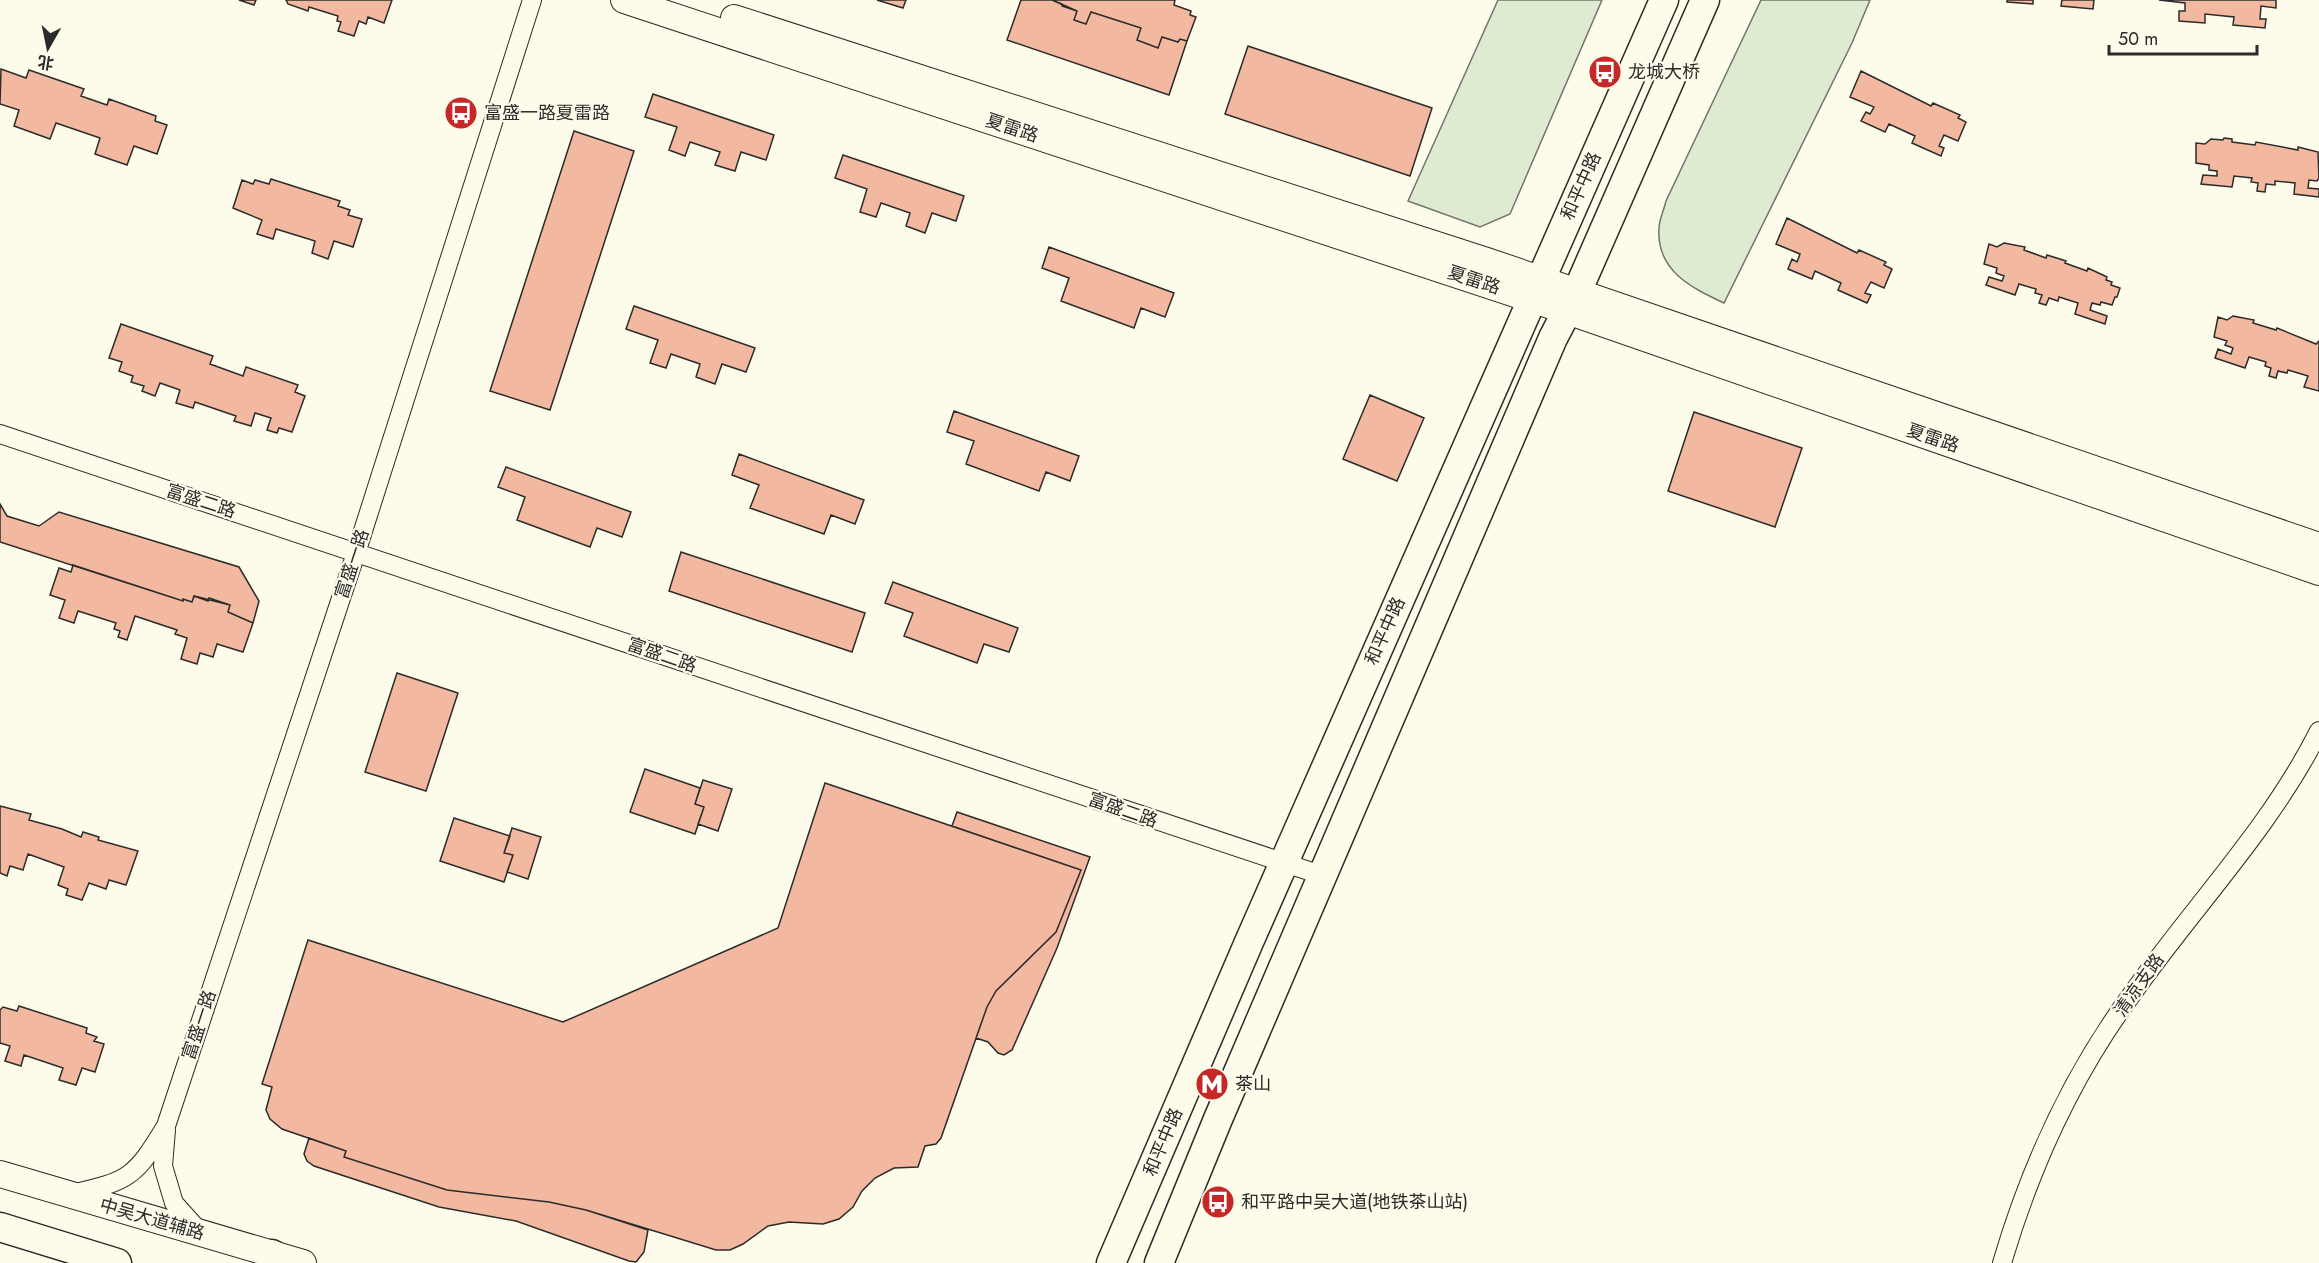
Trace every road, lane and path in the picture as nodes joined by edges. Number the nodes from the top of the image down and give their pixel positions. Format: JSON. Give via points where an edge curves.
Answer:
{"nodes":[{"id":1,"x":532,"y":0,"type":"edge"},
{"id":2,"x":624,"y":0,"type":"edge"},
{"id":3,"x":680,"y":0,"type":"edge"},
{"id":4,"x":1664,"y":0,"type":"edge"},
{"id":5,"x":1705,"y":0,"type":"edge"},
{"id":6,"x":1535,"y":289,"type":"junction"},
{"id":7,"x":1572,"y":301,"type":"junction"},
{"id":8,"x":0,"y":434,"type":"edge"},
{"id":9,"x":2319,"y":546,"type":"edge"},
{"id":10,"x":356,"y":553,"type":"junction"},
{"id":11,"x":2319,"y":572,"type":"edge"},
{"id":12,"x":2319,"y":731,"type":"edge"},
{"id":13,"x":1283,"y":863,"type":"junction"},
{"id":14,"x":1324,"y":876,"type":"junction"},
{"id":15,"x":166,"y":1126,"type":"junction"},
{"id":16,"x":0,"y":1174,"type":"edge"},
{"id":17,"x":69,"y":1195,"type":"junction"},
{"id":18,"x":0,"y":1227,"type":"edge"},
{"id":19,"x":201,"y":1233,"type":"junction"},
{"id":20,"x":278,"y":1258,"type":"edge"},
{"id":21,"x":117,"y":1263,"type":"edge"},
{"id":22,"x":303,"y":1263,"type":"edge"},
{"id":23,"x":1111,"y":1263,"type":"edge"},
{"id":24,"x":1159,"y":1263,"type":"edge"},
{"id":25,"x":2002,"y":1263,"type":"edge"}],
"edges":[{"from":1,"to":10,"type":"street","name":"富盛一路"},
{"from":2,"to":6,"type":"street","name":"夏雷路"},
{"from":3,"to":6,"type":"street","name":"夏雷路"},
{"from":4,"to":6,"type":"main road","name":"和平中路"},
{"from":5,"to":7,"type":"main road"},
{"from":6,"to":7,"type":"street","name":"夏雷路"},
{"from":6,"to":13,"type":"main road","name":"和平中路"},
{"from":7,"to":9,"type":"street","name":"夏雷路"},
{"from":7,"to":11,"type":"street","name":"夏雷路"},
{"from":7,"to":14,"type":"main road"},
{"from":8,"to":10,"type":"street","name":"富盛二路"},
{"from":10,"to":13,"type":"street","name":"富盛二路"},
{"from":10,"to":15,"type":"street","name":"富盛一路"},
{"from":12,"to":25,"type":"street","name":"清凉支路","via":[[2256,834],[2130,996],[2082,1072],[2044,1147]]},
{"from":13,"to":14,"type":"street","name":"富盛二路"},
{"from":13,"to":23,"type":"main road","name":"和平中路"},
{"from":14,"to":24,"type":"main road"},
{"from":15,"to":17,"type":"street","via":[[143,1164],[114,1184]]},
{"from":15,"to":19,"type":"street","via":[[163,1166],[174,1203]]},
{"from":16,"to":17,"type":"street","name":"中吴大道辅路"},
{"from":17,"to":19,"type":"street","name":"中吴大道辅路"},
{"from":18,"to":21,"type":"main road"},
{"from":19,"to":20,"type":"street","name":"中吴大道辅路"},
{"from":20,"to":22,"type":"street","name":"中吴大道辅路"}]}
